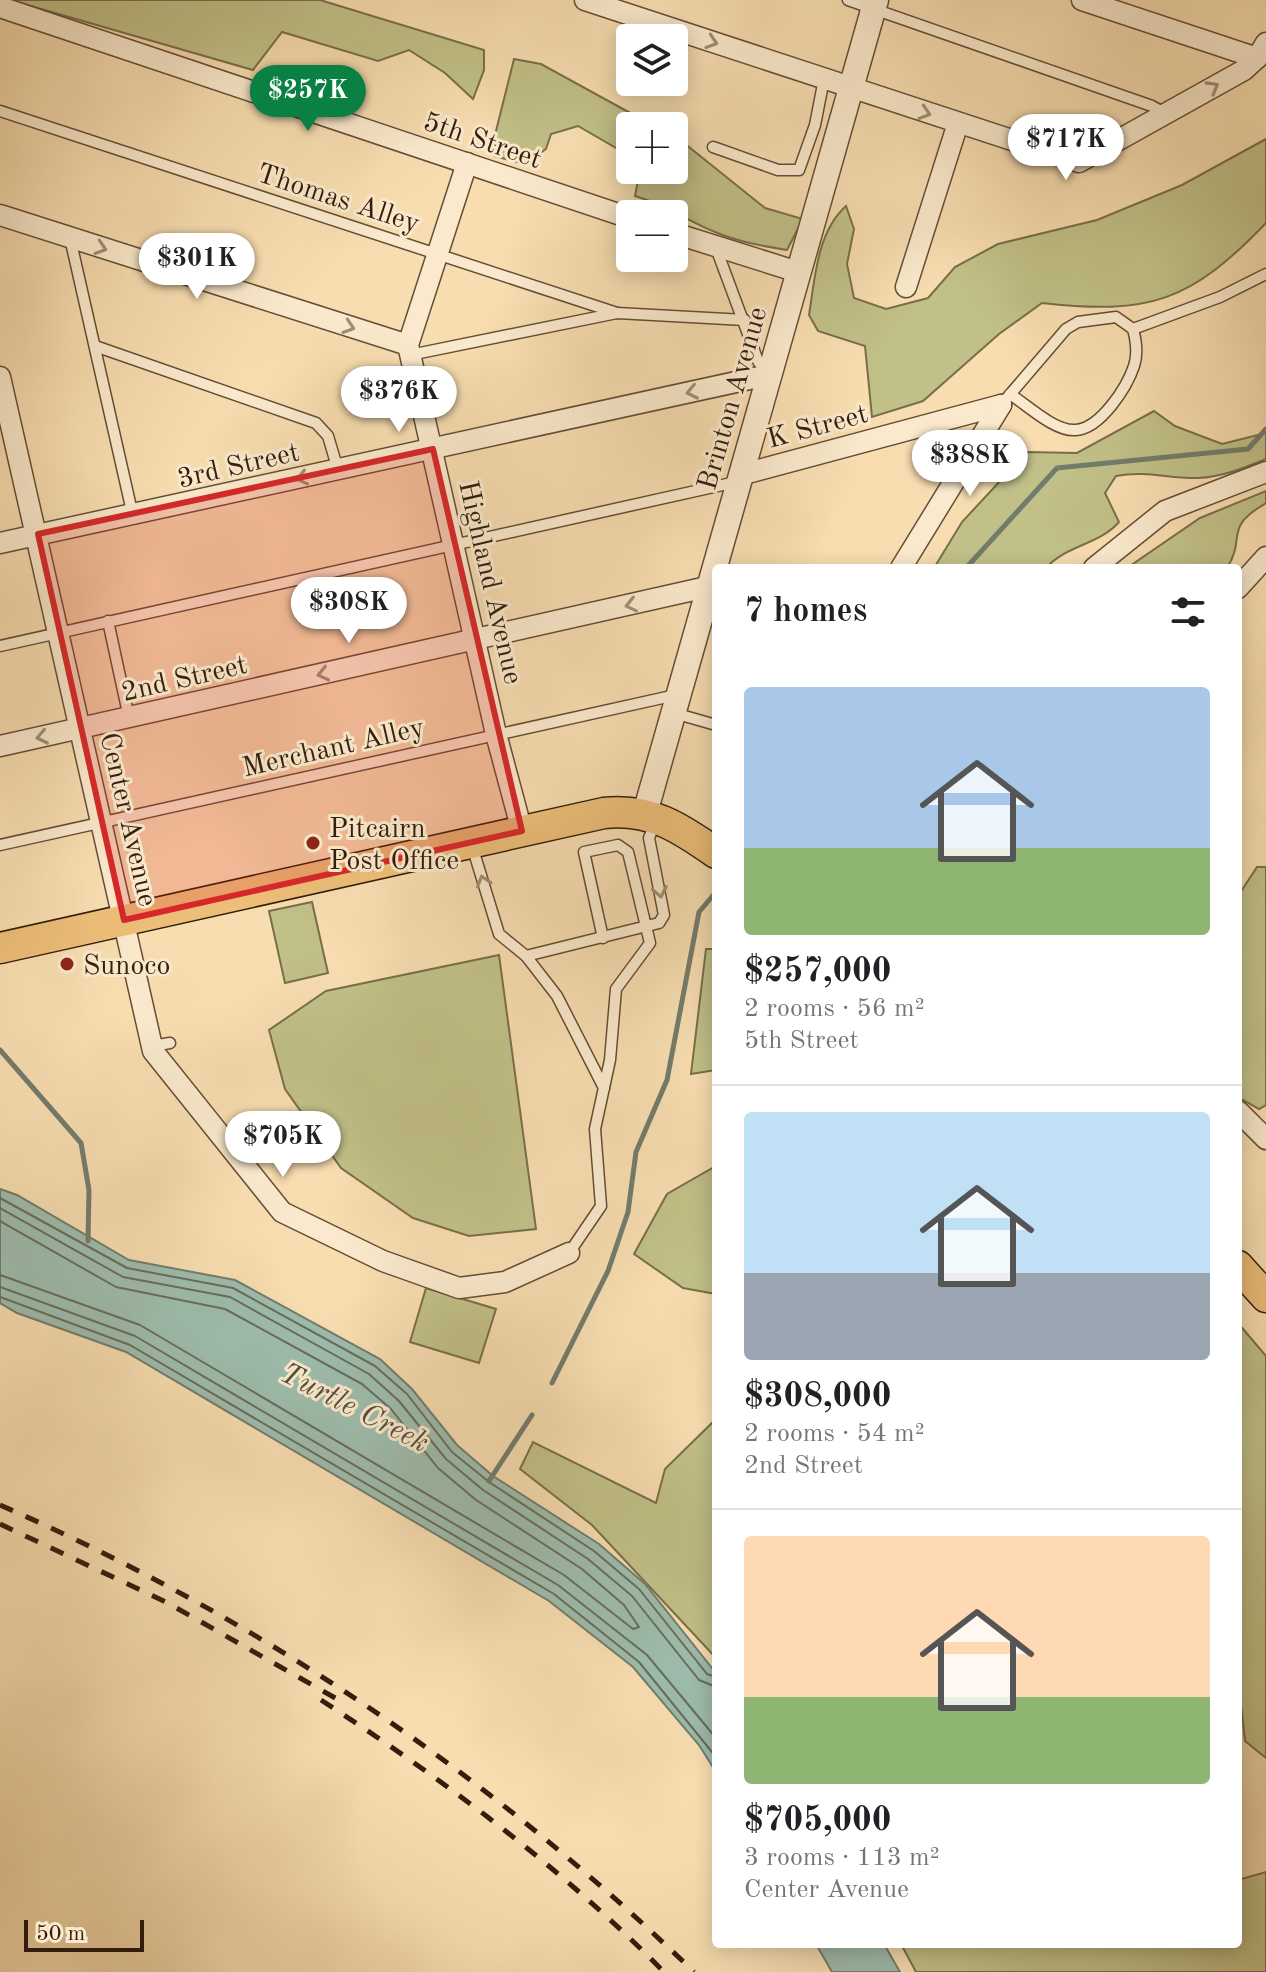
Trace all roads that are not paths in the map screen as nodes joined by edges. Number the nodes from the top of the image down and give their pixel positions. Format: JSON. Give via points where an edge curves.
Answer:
{"nodes":[{"id":1,"x":585,"y":0,"type":"edge"},
{"id":2,"x":848,"y":0,"type":"edge"},
{"id":3,"x":1082,"y":0,"type":"edge"},
{"id":4,"x":875,"y":4,"type":"edge"},
{"id":5,"x":0,"y":7,"type":"edge"},
{"id":6,"x":1261,"y":51,"type":"edge"},
{"id":7,"x":824,"y":79,"type":"junction"},
{"id":8,"x":851,"y":88,"type":"junction"},
{"id":9,"x":0,"y":111,"type":"edge"},
{"id":10,"x":1166,"y":114,"type":"junction"},
{"id":11,"x":958,"y":123,"type":"junction"},
{"id":12,"x":713,"y":147,"type":"dead end"},
{"id":13,"x":467,"y":163,"type":"junction"},
{"id":14,"x":616,"y":213,"type":"edge"},
{"id":15,"x":0,"y":215,"type":"edge"},
{"id":16,"x":70,"y":238,"type":"junction"},
{"id":17,"x":688,"y":238,"type":"edge"},
{"id":18,"x":716,"y":248,"type":"junction"},
{"id":19,"x":439,"y":255,"type":"junction"},
{"id":20,"x":798,"y":272,"type":"junction"},
{"id":21,"x":1266,"y":274,"type":"edge"},
{"id":22,"x":906,"y":287,"type":"dead end"},
{"id":23,"x":617,"y":313,"type":"junction"},
{"id":24,"x":745,"y":320,"type":"junction"},
{"id":25,"x":1133,"y":329,"type":"junction"},
{"id":26,"x":95,"y":346,"type":"junction"},
{"id":27,"x":409,"y":350,"type":"junction"},
{"id":28,"x":768,"y":375,"type":"junction"},
{"id":29,"x":0,"y":381,"type":"edge"},
{"id":30,"x":1005,"y":400,"type":"junction"},
{"id":31,"x":433,"y":449,"type":"junction"},
{"id":32,"x":338,"y":470,"type":"junction"},
{"id":33,"x":1266,"y":472,"type":"edge"},
{"id":34,"x":739,"y":478,"type":"junction"},
{"id":35,"x":133,"y":516,"type":"junction"},
{"id":36,"x":38,"y":534,"type":"junction"},
{"id":37,"x":0,"y":543,"type":"edge"},
{"id":38,"x":454,"y":543,"type":"junction"},
{"id":39,"x":1266,"y":557,"type":"edge"},
{"id":40,"x":714,"y":564,"type":"edge"},
{"id":41,"x":903,"y":564,"type":"edge"},
{"id":42,"x":1099,"y":564,"type":"edge"},
{"id":43,"x":712,"y":570,"type":"edge"},
{"id":44,"x":1242,"y":584,"type":"edge"},
{"id":45,"x":707,"y":587,"type":"junction"},
{"id":46,"x":108,"y":621,"type":"junction"},
{"id":47,"x":60,"y":632,"type":"junction"},
{"id":48,"x":477,"y":639,"type":"junction"},
{"id":49,"x":0,"y":646,"type":"edge"},
{"id":50,"x":674,"y":704,"type":"junction"},
{"id":51,"x":129,"y":718,"type":"junction"},
{"id":52,"x":712,"y":723,"type":"edge"},
{"id":53,"x":81,"y":728,"type":"junction"},
{"id":54,"x":496,"y":734,"type":"junction"},
{"id":55,"x":0,"y":746,"type":"edge"},
{"id":56,"x":651,"y":815,"type":"junction"},
{"id":57,"x":103,"y":822,"type":"junction"},
{"id":58,"x":522,"y":831,"type":"junction"},
{"id":59,"x":471,"y":842,"type":"junction"},
{"id":60,"x":0,"y":845,"type":"edge"},
{"id":61,"x":712,"y":851,"type":"edge"},
{"id":62,"x":124,"y":920,"type":"junction"},
{"id":63,"x":646,"y":928,"type":"junction"},
{"id":64,"x":603,"y":938,"type":"junction"},
{"id":65,"x":0,"y":948,"type":"edge"},
{"id":66,"x":526,"y":956,"type":"junction"},
{"id":67,"x":604,"y":1088,"type":"junction"},
{"id":68,"x":1242,"y":1115,"type":"edge"},
{"id":69,"x":1266,"y":1139,"type":"edge"},
{"id":70,"x":569,"y":1253,"type":"joint"},
{"id":71,"x":1242,"y":1270,"type":"edge"},
{"id":72,"x":1266,"y":1297,"type":"edge"}],
"edges":[{"from":1,"to":7,"type":"street","one_way":true},
{"from":2,"to":4,"type":"lane"},
{"from":3,"to":6,"type":"street"},
{"from":4,"to":8,"type":"street","name":"Brinton Avenue"},
{"from":4,"to":10,"type":"lane"},
{"from":5,"to":13,"type":"street","name":"5th Street"},
{"from":10,"to":6,"type":"street","one_way":true},
{"from":7,"to":8,"type":"street"},
{"from":7,"to":12,"type":"lane","via":[[799,170],[778,170]]},
{"from":8,"to":11,"type":"street","one_way":true},
{"from":8,"to":20,"type":"street","name":"Brinton Avenue"},
{"from":9,"to":19,"type":"lane","name":"Thomas Alley"},
{"from":10,"to":11,"type":"street","via":[[1079,162]]},
{"from":11,"to":22,"type":"street"},
{"from":13,"to":14,"type":"street","name":"5th Street"},
{"from":13,"to":19,"type":"street"},
{"from":15,"to":16,"type":"street"},
{"from":16,"to":26,"type":"lane"},
{"from":16,"to":27,"type":"street","one_way":true},
{"from":17,"to":18,"type":"street"},
{"from":18,"to":20,"type":"street"},
{"from":18,"to":24,"type":"lane"},
{"from":19,"to":23,"type":"lane","name":"Thomas Alley"},
{"from":19,"to":27,"type":"street"},
{"from":20,"to":28,"type":"street","name":"Brinton Avenue"},
{"from":21,"to":25,"type":"lane"},
{"from":23,"to":24,"type":"lane"},
{"from":23,"to":27,"type":"lane"},
{"from":24,"to":28,"type":"lane"},
{"from":25,"to":30,"type":"lane","via":[[1116,317],[1078,322]]},
{"from":25,"to":30,"type":"lane","via":[[1135,364],[1125,387],[1085,427],[1059,426]]},
{"from":26,"to":32,"type":"lane","via":[[316,423],[328,436]]},
{"from":26,"to":35,"type":"lane"},
{"from":27,"to":31,"type":"street","name":"Highland Avenue"},
{"from":28,"to":31,"type":"street","name":"3rd Street","one_way":true},
{"from":28,"to":34,"type":"street","name":"Brinton Avenue"},
{"from":29,"to":36,"type":"street","name":"Center Avenue"},
{"from":30,"to":34,"type":"street","name":"K Street"},
{"from":30,"to":41,"type":"street"},
{"from":31,"to":32,"type":"street","name":"3rd Street"},
{"from":31,"to":38,"type":"street","name":"Highland Avenue"},
{"from":32,"to":35,"type":"street","name":"3rd Street","one_way":true},
{"from":33,"to":42,"type":"street","via":[[1165,511]]},
{"from":34,"to":38,"type":"lane"},
{"from":34,"to":40,"type":"street","name":"Brinton Avenue"},
{"from":35,"to":36,"type":"street","name":"3rd Street"},
{"from":36,"to":37,"type":"street","name":"3rd Street"},
{"from":36,"to":47,"type":"street","name":"Center Avenue"},
{"from":38,"to":46,"type":"lane"},
{"from":38,"to":48,"type":"street","name":"Highland Avenue"},
{"from":39,"to":44,"type":"street"},
{"from":43,"to":45,"type":"street","name":"Brinton Avenue"},
{"from":45,"to":48,"type":"street","name":"2nd Street","one_way":true},
{"from":45,"to":50,"type":"street","name":"Brinton Avenue"},
{"from":46,"to":47,"type":"lane"},
{"from":46,"to":51,"type":"lane"},
{"from":47,"to":49,"type":"lane"},
{"from":47,"to":53,"type":"street","name":"Center Avenue"},
{"from":48,"to":51,"type":"street","name":"2nd Street","one_way":true},
{"from":48,"to":54,"type":"street","name":"Highland Avenue"},
{"from":50,"to":52,"type":"lane"},
{"from":50,"to":54,"type":"lane","name":"Merchant Alley"},
{"from":50,"to":56,"type":"street","name":"Brinton Avenue"},
{"from":51,"to":53,"type":"street","name":"2nd Street"},
{"from":53,"to":55,"type":"street","name":"2nd Street","one_way":true},
{"from":53,"to":57,"type":"street","name":"Center Avenue"},
{"from":54,"to":57,"type":"lane","name":"Merchant Alley"},
{"from":54,"to":58,"type":"street","name":"Highland Avenue"},
{"from":56,"to":58,"type":"main road","via":[[604,813]]},
{"from":56,"to":61,"type":"main road"},
{"from":56,"to":63,"type":"lane","one_way":true,"via":[[649,838],[664,915]]},
{"from":57,"to":60,"type":"lane","name":"Merchant Alley"},
{"from":57,"to":62,"type":"street","name":"Center Avenue"},
{"from":58,"to":59,"type":"main road"},
{"from":59,"to":62,"type":"main road"},
{"from":66,"to":59,"type":"lane","one_way":true,"via":[[499,934]]},
{"from":62,"to":65,"type":"main road"},
{"from":62,"to":70,"type":"street","name":"Center Avenue","via":[[161,1044],[221,1140],[282,1212],[383,1261],[459,1288],[505,1282]]},
{"from":63,"to":64,"type":"lane"},
{"from":63,"to":64,"type":"lane","via":[[624,847],[584,852]]},
{"from":63,"to":67,"type":"lane","via":[[650,943],[616,989]]},
{"from":64,"to":66,"type":"lane"},
{"from":66,"to":67,"type":"lane","via":[[557,996]]},
{"from":67,"to":70,"type":"lane","via":[[595,1129],[601,1206]]},
{"from":68,"to":69,"type":"street"},
{"from":71,"to":72,"type":"main road"}]}
